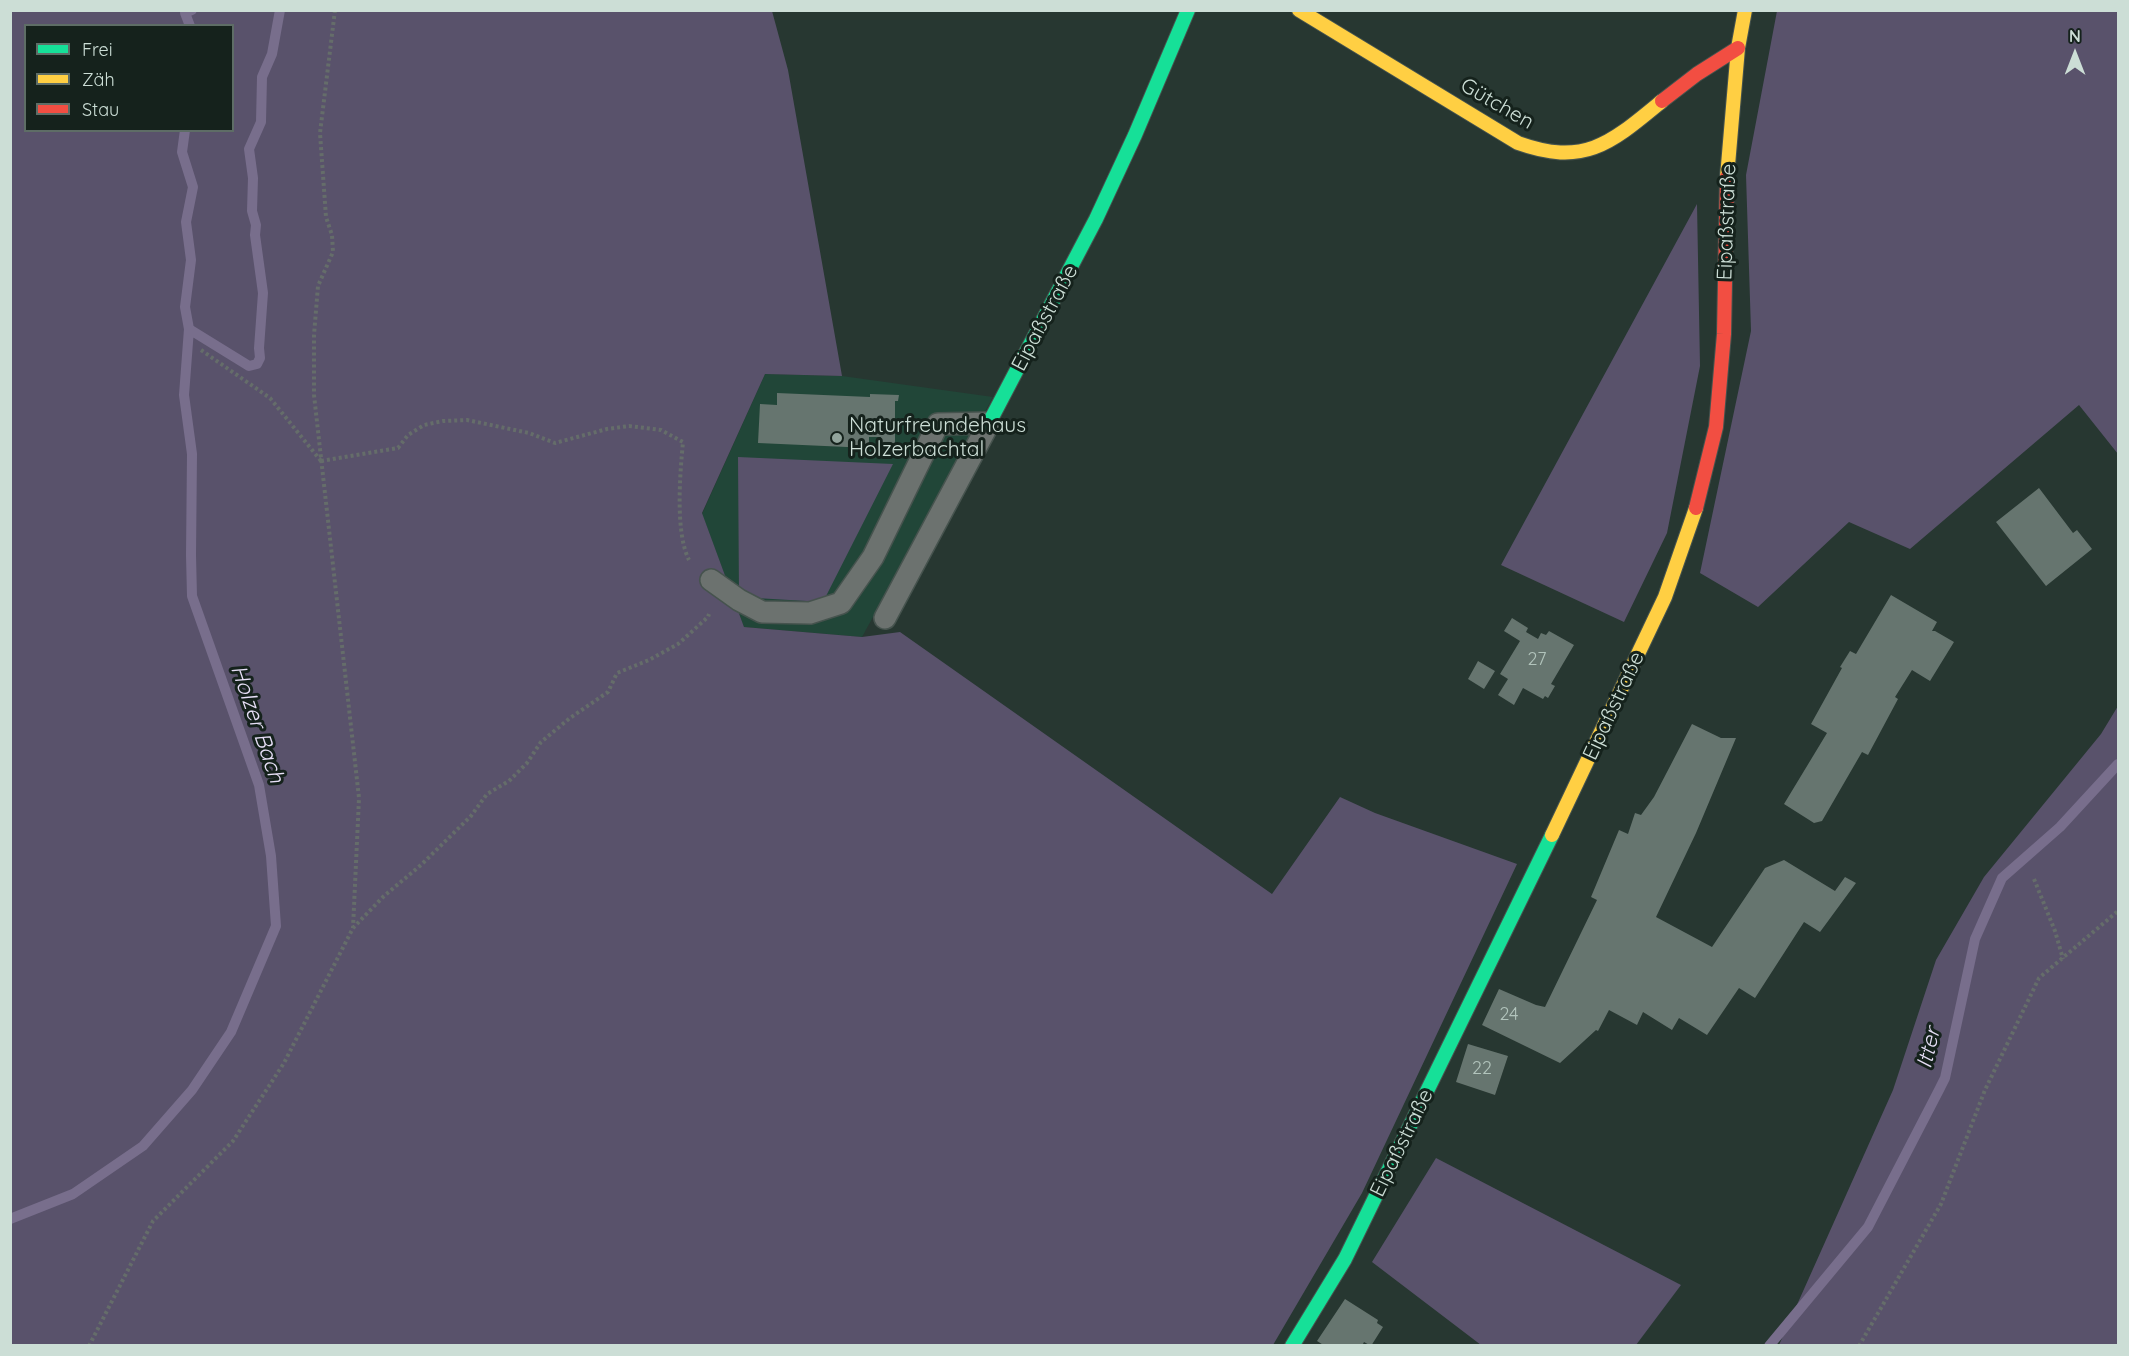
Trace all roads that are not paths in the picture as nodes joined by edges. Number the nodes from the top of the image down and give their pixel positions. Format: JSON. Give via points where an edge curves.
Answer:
{"nodes":[{"id":1,"x":1188,"y":10,"type":"edge"},
{"id":2,"x":1299,"y":10,"type":"edge"},
{"id":3,"x":1745,"y":10,"type":"edge"},
{"id":4,"x":1738,"y":48,"type":"junction"},
{"id":5,"x":989,"y":423,"type":"junction"},
{"id":6,"x":711,"y":579,"type":"road end"},
{"id":7,"x":885,"y":618,"type":"dead end"},
{"id":8,"x":1292,"y":1346,"type":"edge"}],
"edges":[{"from":1,"to":5,"type":"street","name":"Eipaßstraße","via":[[1096,219]]},
{"from":2,"to":4,"type":"street","name":"Gütchen","via":[[1518,143],[1554,154],[1578,153],[1617,135]]},
{"from":3,"to":4,"type":"street","name":"Eipaßstraße"},
{"from":4,"to":8,"type":"street","name":"Eipaßstraße","via":[[1725,196],[1724,334],[1716,427],[1681,555],[1606,724],[1345,1259]]},
{"from":5,"to":6,"type":"lane","via":[[938,424],[873,557],[840,603],[810,613],[762,612]]},
{"from":5,"to":7,"type":"lane","name":"Eipaßstraße"}]}
